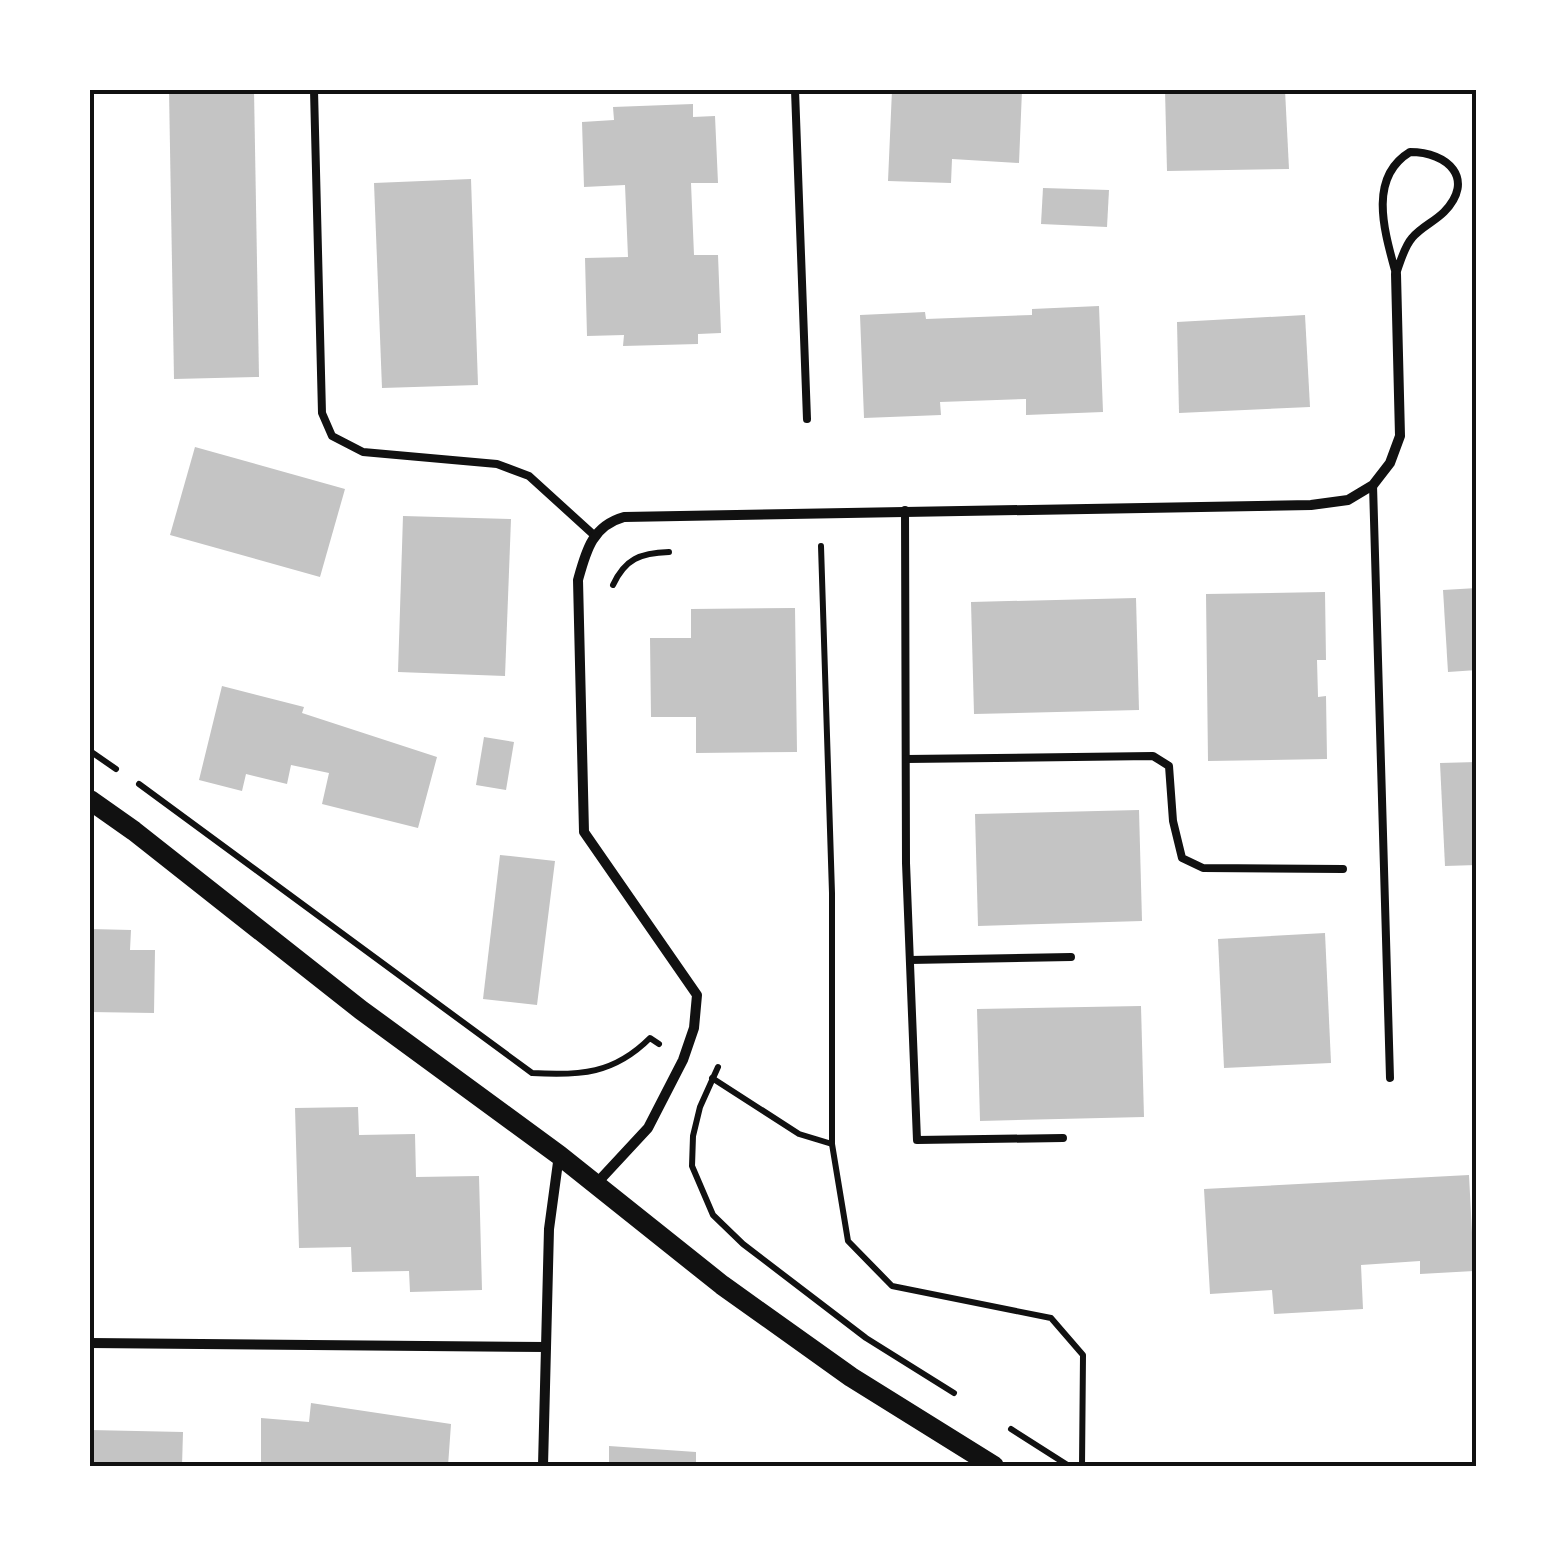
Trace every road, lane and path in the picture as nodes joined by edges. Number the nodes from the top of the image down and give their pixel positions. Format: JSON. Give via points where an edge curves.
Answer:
{"nodes":[{"id":1,"x":314,"y":90,"type":"edge"},
{"id":2,"x":795,"y":90,"type":"edge"},
{"id":3,"x":1396,"y":274,"type":"junction"},
{"id":4,"x":807,"y":419,"type":"dead end"},
{"id":5,"x":1373,"y":486,"type":"junction"},
{"id":6,"x":904,"y":510,"type":"junction"},
{"id":7,"x":595,"y":536,"type":"junction"},
{"id":8,"x":802,"y":547,"type":"dead end"},
{"id":9,"x":684,"y":551,"type":"dead end"},
{"id":10,"x":612,"y":588,"type":"dead end"},
{"id":11,"x":90,"y":751,"type":"edge"},
{"id":12,"x":906,"y":759,"type":"junction"},
{"id":13,"x":121,"y":772,"type":"dead end"},
{"id":14,"x":136,"y":783,"type":"dead end"},
{"id":15,"x":90,"y":800,"type":"edge"},
{"id":16,"x":1343,"y":869,"type":"dead end"},
{"id":17,"x":1071,"y":957,"type":"dead end"},
{"id":18,"x":910,"y":960,"type":"junction"},
{"id":19,"x":720,"y":1062,"type":"dead end"},
{"id":20,"x":532,"y":1073,"type":"dead end"},
{"id":21,"x":1390,"y":1078,"type":"dead end"},
{"id":22,"x":1064,"y":1138,"type":"dead end"},
{"id":23,"x":559,"y":1154,"type":"junction"},
{"id":24,"x":596,"y":1184,"type":"junction"},
{"id":25,"x":90,"y":1343,"type":"edge"},
{"id":26,"x":546,"y":1346,"type":"junction"},
{"id":27,"x":965,"y":1400,"type":"dead end"},
{"id":28,"x":995,"y":1419,"type":"dead end"},
{"id":29,"x":543,"y":1466,"type":"edge"},
{"id":30,"x":994,"y":1466,"type":"edge"},
{"id":31,"x":1069,"y":1466,"type":"edge"},
{"id":32,"x":1082,"y":1466,"type":"edge"}],
"edges":[{"from":1,"to":7,"type":"lane","via":[[322,413],[332,436],[362,452],[497,464],[529,476]]},
{"from":2,"to":4,"type":"lane"},
{"from":3,"to":3,"type":"lane","via":[[1410,240],[1444,212],[1457,187],[1448,161],[1431,152],[1410,152],[1394,162],[1384,183],[1384,228]]},
{"from":3,"to":5,"type":"street","via":[[1400,436]]},
{"from":5,"to":6,"type":"street","via":[[1348,500],[1310,505]]},
{"from":5,"to":21,"type":"lane"},
{"from":6,"to":7,"type":"street","via":[[624,517],[608,521]]},
{"from":6,"to":12,"type":"lane"},
{"from":7,"to":24,"type":"street","via":[[578,580],[584,832],[697,994],[683,1060],[648,1128]]},
{"from":8,"to":32,"type":"path","via":[[822,546],[832,1144],[848,1241],[892,1286],[1050,1318],[1083,1355]]},
{"from":9,"to":10,"type":"path","via":[[645,553],[622,564]]},
{"from":11,"to":13,"type":"path"},
{"from":12,"to":16,"type":"lane","via":[[1152,756],[1169,766],[1182,858],[1203,868]]},
{"from":12,"to":18,"type":"lane"},
{"from":14,"to":20,"type":"path"},
{"from":15,"to":23,"type":"main road"},
{"from":17,"to":18,"type":"lane"},
{"from":18,"to":22,"type":"lane","via":[[917,1140]]},
{"from":19,"to":27,"type":"path","via":[[692,1136],[692,1166],[713,1215],[866,1338]]},
{"from":23,"to":24,"type":"main road"},
{"from":23,"to":26,"type":"street"},
{"from":24,"to":30,"type":"main road","via":[[850,1377]]},
{"from":25,"to":26,"type":"street"},
{"from":26,"to":29,"type":"street"},
{"from":28,"to":31,"type":"path"}]}
